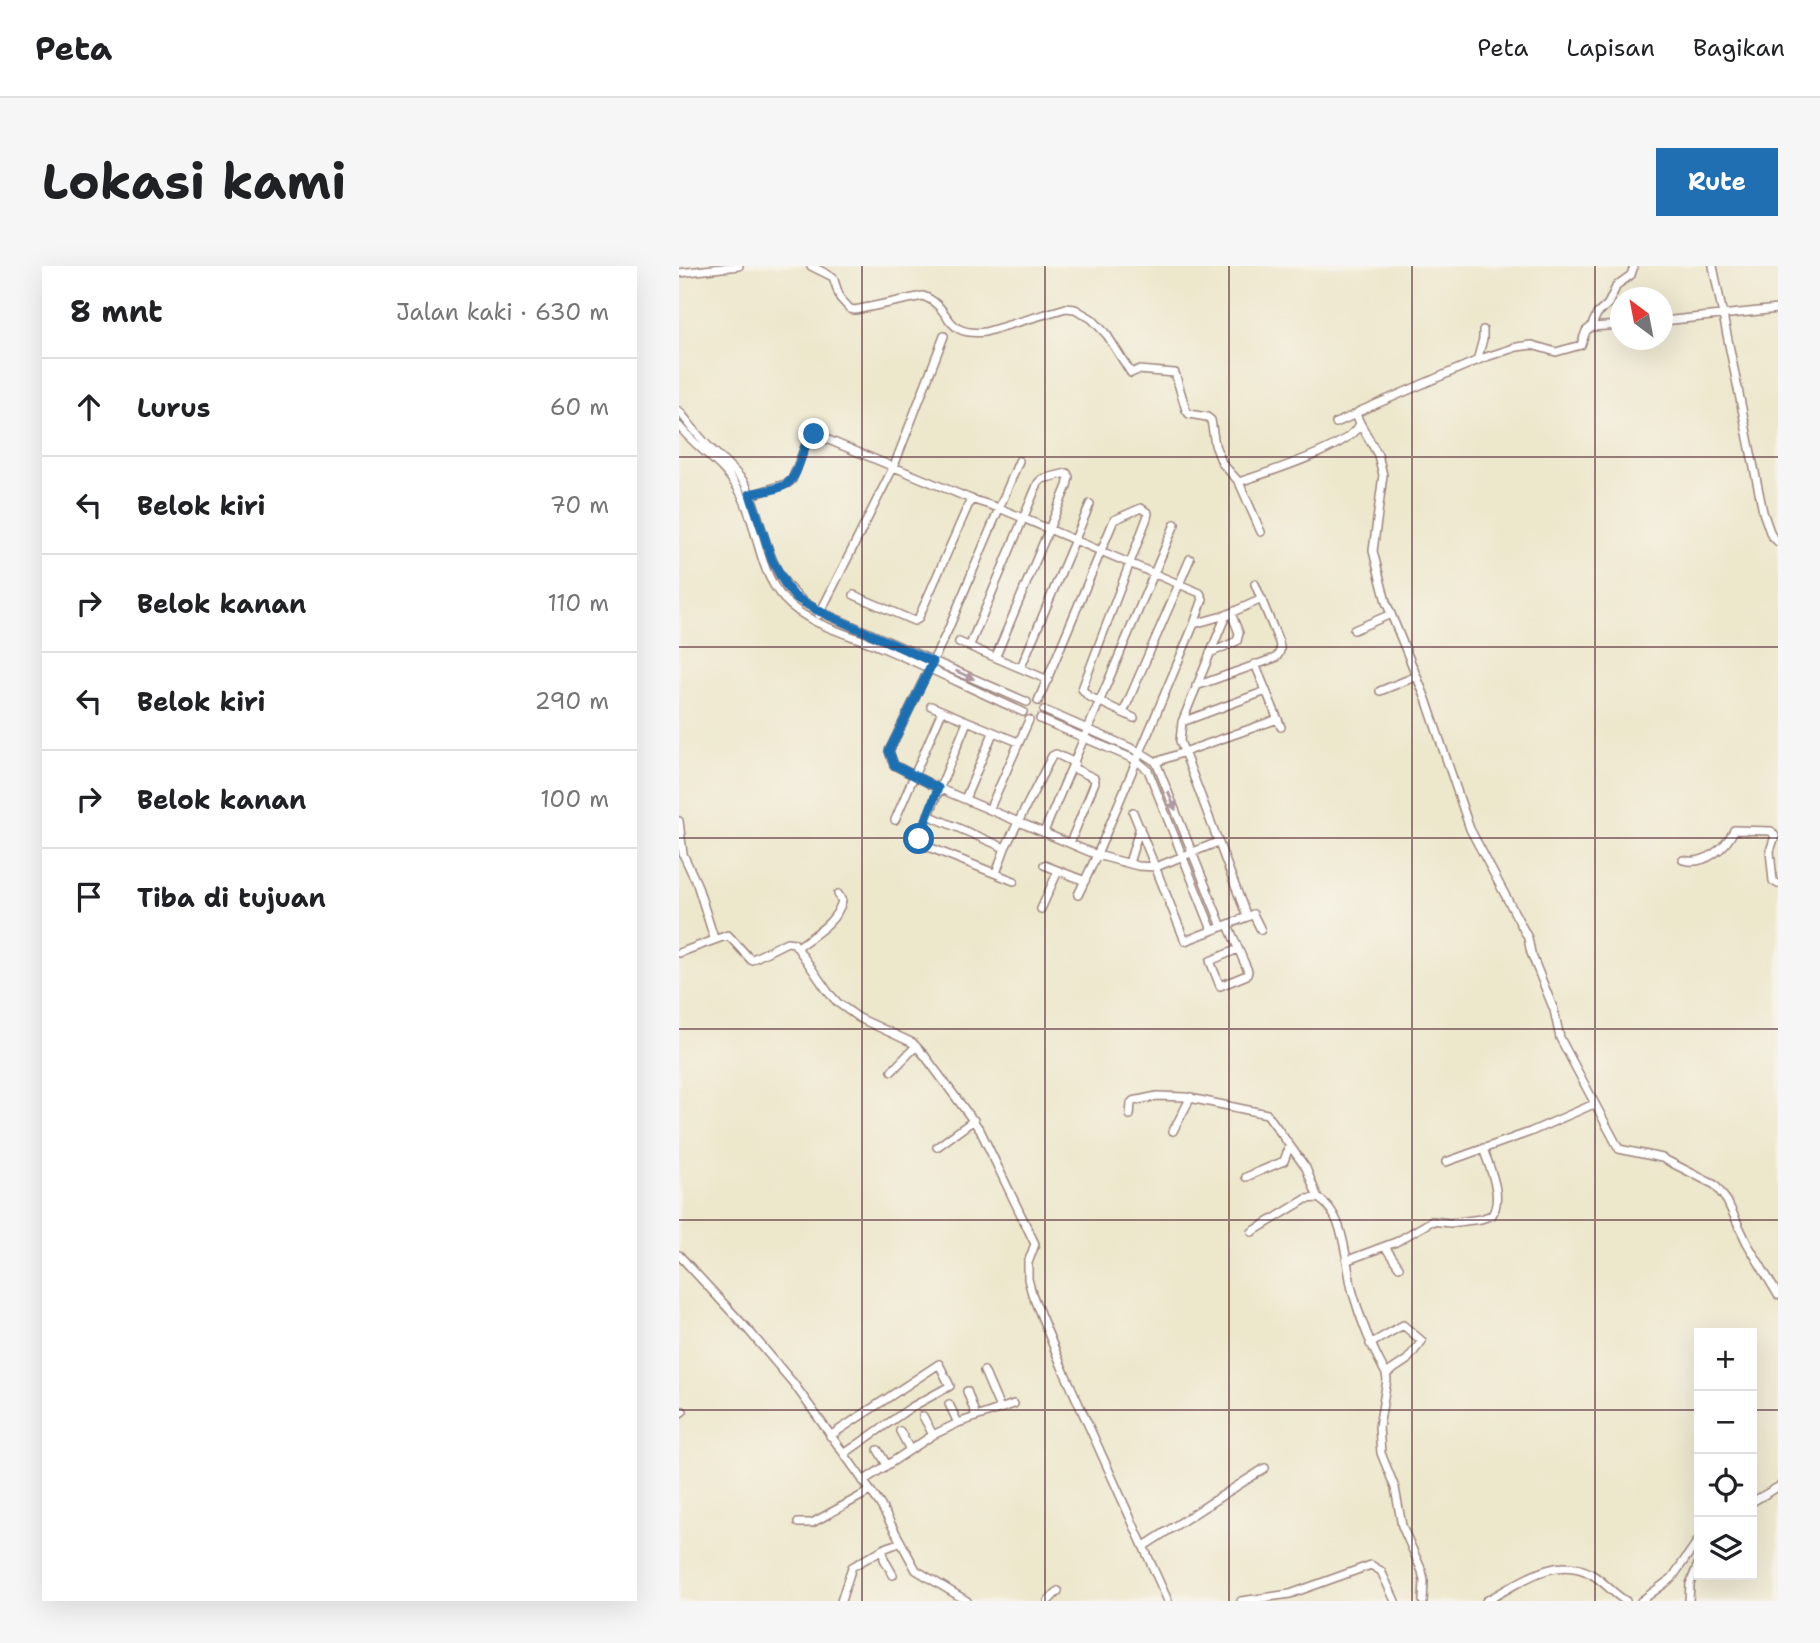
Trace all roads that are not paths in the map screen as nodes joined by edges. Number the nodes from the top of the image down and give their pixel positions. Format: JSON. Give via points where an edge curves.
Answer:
{"nodes":[{"id":1,"x":739,"y":266,"type":"edge"},
{"id":2,"x":811,"y":266,"type":"edge"},
{"id":3,"x":1634,"y":266,"type":"edge"},
{"id":4,"x":1713,"y":266,"type":"edge"},
{"id":5,"x":679,"y":274,"type":"edge"},
{"id":6,"x":1778,"y":309,"type":"edge"},
{"id":7,"x":1722,"y":315,"type":"junction"},
{"id":8,"x":1673,"y":320,"type":"edge"},
{"id":9,"x":1610,"y":326,"type":"edge"},
{"id":10,"x":1591,"y":327,"type":"junction"},
{"id":11,"x":1483,"y":330,"type":"dead end"},
{"id":12,"x":944,"y":336,"type":"dead end"},
{"id":13,"x":1477,"y":361,"type":"junction"},
{"id":14,"x":679,"y":411,"type":"edge"},
{"id":15,"x":1356,"y":414,"type":"junction"},
{"id":16,"x":1336,"y":423,"type":"dead end"},
{"id":17,"x":1360,"y":423,"type":"junction"},
{"id":18,"x":679,"y":426,"type":"edge"},
{"id":19,"x":1019,"y":461,"type":"dead end"},
{"id":20,"x":894,"y":466,"type":"junction"},
{"id":21,"x":1239,"y":482,"type":"junction"},
{"id":22,"x":747,"y":496,"type":"junction"},
{"id":23,"x":971,"y":499,"type":"junction"},
{"id":24,"x":1090,"y":504,"type":"dead end"},
{"id":25,"x":999,"y":508,"type":"junction"},
{"id":26,"x":1023,"y":519,"type":"junction"},
{"id":27,"x":1175,"y":524,"type":"dead end"},
{"id":28,"x":1048,"y":529,"type":"junction"},
{"id":29,"x":1261,"y":532,"type":"dead end"},
{"id":30,"x":1074,"y":541,"type":"junction"},
{"id":31,"x":1778,"y":542,"type":"edge"},
{"id":32,"x":1101,"y":552,"type":"junction"},
{"id":33,"x":1190,"y":559,"type":"dead end"},
{"id":34,"x":1130,"y":564,"type":"junction"},
{"id":35,"x":1154,"y":575,"type":"junction"},
{"id":36,"x":1179,"y":584,"type":"junction"},
{"id":37,"x":1255,"y":584,"type":"dead end"},
{"id":38,"x":854,"y":595,"type":"dead end"},
{"id":39,"x":1262,"y":599,"type":"junction"},
{"id":40,"x":821,"y":612,"type":"junction"},
{"id":41,"x":1228,"y":614,"type":"junction"},
{"id":42,"x":1391,"y":614,"type":"junction"},
{"id":43,"x":817,"y":623,"type":"junction"},
{"id":44,"x":1194,"y":624,"type":"junction"},
{"id":45,"x":1354,"y":631,"type":"dead end"},
{"id":46,"x":959,"y":642,"type":"dead end"},
{"id":47,"x":970,"y":645,"type":"junction"},
{"id":48,"x":1210,"y":653,"type":"junction"},
{"id":49,"x":996,"y":656,"type":"junction"},
{"id":50,"x":933,"y":662,"type":"junction"},
{"id":51,"x":1255,"y":664,"type":"junction"},
{"id":52,"x":1021,"y":667,"type":"junction"},
{"id":53,"x":930,"y":670,"type":"junction"},
{"id":54,"x":1417,"y":676,"type":"junction"},
{"id":55,"x":1048,"y":680,"type":"junction"},
{"id":56,"x":1196,"y":686,"type":"junction"},
{"id":57,"x":1266,"y":691,"type":"junction"},
{"id":58,"x":1380,"y":691,"type":"dead end"},
{"id":59,"x":1038,"y":701,"type":"junction"},
{"id":60,"x":1100,"y":701,"type":"junction"},
{"id":61,"x":1027,"y":702,"type":"junction"},
{"id":62,"x":931,"y":706,"type":"dead end"},
{"id":63,"x":1044,"y":710,"type":"junction"},
{"id":64,"x":942,"y":711,"type":"junction"},
{"id":65,"x":1023,"y":712,"type":"junction"},
{"id":66,"x":1123,"y":713,"type":"junction"},
{"id":67,"x":1134,"y":718,"type":"dead end"},
{"id":68,"x":1040,"y":719,"type":"junction"},
{"id":69,"x":1277,"y":719,"type":"junction"},
{"id":70,"x":1029,"y":720,"type":"junction"},
{"id":71,"x":967,"y":722,"type":"junction"},
{"id":72,"x":1182,"y":722,"type":"junction"},
{"id":73,"x":1281,"y":727,"type":"dead end"},
{"id":74,"x":1088,"y":730,"type":"junction"},
{"id":75,"x":993,"y":733,"type":"junction"},
{"id":76,"x":1084,"y":739,"type":"junction"},
{"id":77,"x":1018,"y":742,"type":"junction"},
{"id":78,"x":1140,"y":752,"type":"junction"},
{"id":79,"x":1182,"y":752,"type":"junction"},
{"id":80,"x":1136,"y":760,"type":"junction"},
{"id":81,"x":1156,"y":762,"type":"junction"},
{"id":82,"x":1074,"y":765,"type":"junction"},
{"id":83,"x":914,"y":777,"type":"junction"},
{"id":84,"x":938,"y":788,"type":"junction"},
{"id":85,"x":965,"y":799,"type":"junction"},
{"id":86,"x":990,"y":808,"type":"junction"},
{"id":87,"x":1133,"y":812,"type":"dead end"},
{"id":88,"x":929,"y":815,"type":"junction"},
{"id":89,"x":895,"y":820,"type":"dead end"},
{"id":90,"x":679,"y":821,"type":"edge"},
{"id":91,"x":1019,"y":821,"type":"junction"},
{"id":92,"x":1140,"y":827,"type":"junction"},
{"id":93,"x":1044,"y":832,"type":"junction"},
{"id":94,"x":1217,"y":842,"type":"junction"},
{"id":95,"x":1070,"y":843,"type":"junction"},
{"id":96,"x":1005,"y":848,"type":"junction"},
{"id":97,"x":1192,"y":852,"type":"junction"},
{"id":98,"x":1097,"y":855,"type":"junction"},
{"id":99,"x":1182,"y":856,"type":"junction"},
{"id":100,"x":1683,"y":860,"type":"dead end"},
{"id":101,"x":1129,"y":863,"type":"junction"},
{"id":102,"x":1044,"y":865,"type":"dead end"},
{"id":103,"x":1156,"y":867,"type":"junction"},
{"id":104,"x":1058,"y":871,"type":"junction"},
{"id":105,"x":996,"y":873,"type":"junction"},
{"id":106,"x":1014,"y":881,"type":"dead end"},
{"id":107,"x":1085,"y":881,"type":"junction"},
{"id":108,"x":1778,"y":884,"type":"edge"},
{"id":109,"x":838,"y":894,"type":"dead end"},
{"id":110,"x":1078,"y":895,"type":"dead end"},
{"id":111,"x":1041,"y":909,"type":"dead end"},
{"id":112,"x":1247,"y":917,"type":"junction"},
{"id":113,"x":1225,"y":926,"type":"junction"},
{"id":114,"x":1212,"y":930,"type":"junction"},
{"id":115,"x":1261,"y":930,"type":"dead end"},
{"id":116,"x":714,"y":938,"type":"junction"},
{"id":117,"x":798,"y":947,"type":"junction"},
{"id":118,"x":1238,"y":949,"type":"junction"},
{"id":119,"x":679,"y":953,"type":"edge"},
{"id":120,"x":916,"y":1046,"type":"junction"},
{"id":121,"x":892,"y":1071,"type":"dead end"},
{"id":122,"x":1191,"y":1097,"type":"junction"},
{"id":123,"x":1594,"y":1104,"type":"junction"},
{"id":124,"x":1130,"y":1115,"type":"dead end"},
{"id":125,"x":974,"y":1121,"type":"junction"},
{"id":126,"x":1173,"y":1130,"type":"dead end"},
{"id":127,"x":937,"y":1147,"type":"dead end"},
{"id":128,"x":1289,"y":1147,"type":"junction"},
{"id":129,"x":1483,"y":1148,"type":"junction"},
{"id":130,"x":1446,"y":1162,"type":"dead end"},
{"id":131,"x":1246,"y":1177,"type":"dead end"},
{"id":132,"x":1318,"y":1198,"type":"junction"},
{"id":133,"x":1252,"y":1232,"type":"dead end"},
{"id":134,"x":1385,"y":1247,"type":"junction"},
{"id":135,"x":679,"y":1255,"type":"edge"},
{"id":136,"x":1348,"y":1260,"type":"junction"},
{"id":137,"x":1399,"y":1267,"type":"dead end"},
{"id":138,"x":1778,"y":1295,"type":"edge"},
{"id":139,"x":1370,"y":1344,"type":"junction"},
{"id":140,"x":984,"y":1371,"type":"dead end"},
{"id":141,"x":1386,"y":1374,"type":"junction"},
{"id":142,"x":967,"y":1391,"type":"dead end"},
{"id":143,"x":949,"y":1404,"type":"dead end"},
{"id":144,"x":1014,"y":1404,"type":"dead end"},
{"id":145,"x":1000,"y":1408,"type":"junction"},
{"id":146,"x":923,"y":1416,"type":"dead end"},
{"id":147,"x":976,"y":1416,"type":"junction"},
{"id":148,"x":958,"y":1423,"type":"junction"},
{"id":149,"x":900,"y":1431,"type":"dead end"},
{"id":150,"x":933,"y":1435,"type":"junction"},
{"id":151,"x":830,"y":1436,"type":"junction"},
{"id":152,"x":878,"y":1450,"type":"dead end"},
{"id":153,"x":910,"y":1450,"type":"junction"},
{"id":154,"x":844,"y":1454,"type":"junction"},
{"id":155,"x":887,"y":1465,"type":"junction"},
{"id":156,"x":1265,"y":1468,"type":"dead end"},
{"id":157,"x":863,"y":1481,"type":"junction"},
{"id":158,"x":1778,"y":1487,"type":"edge"},
{"id":159,"x":870,"y":1491,"type":"junction"},
{"id":160,"x":1757,"y":1499,"type":"edge"},
{"id":161,"x":798,"y":1523,"type":"dead end"},
{"id":162,"x":901,"y":1542,"type":"junction"},
{"id":163,"x":1144,"y":1546,"type":"junction"},
{"id":164,"x":1694,"y":1546,"type":"edge"},
{"id":165,"x":883,"y":1549,"type":"junction"},
{"id":166,"x":1694,"y":1574,"type":"edge"},
{"id":167,"x":893,"y":1576,"type":"dead end"},
{"id":168,"x":1058,"y":1591,"type":"dead end"},
{"id":169,"x":841,"y":1601,"type":"edge"},
{"id":170,"x":967,"y":1601,"type":"edge"},
{"id":171,"x":1048,"y":1601,"type":"edge"},
{"id":172,"x":1168,"y":1601,"type":"edge"},
{"id":173,"x":1241,"y":1601,"type":"edge"},
{"id":174,"x":1395,"y":1601,"type":"edge"},
{"id":175,"x":1423,"y":1601,"type":"edge"},
{"id":176,"x":1486,"y":1601,"type":"edge"},
{"id":177,"x":1626,"y":1601,"type":"edge"},
{"id":178,"x":1641,"y":1601,"type":"edge"},
{"id":179,"x":1689,"y":1601,"type":"edge"}],
"edges":[{"from":1,"to":5,"type":"street"},
{"from":2,"to":21,"type":"street","via":[[830,273],[837,293],[850,309],[923,296],[939,306],[948,321],[972,334],[1066,308],[1084,313],[1107,335],[1131,373],[1175,373],[1189,414],[1211,420],[1222,463]]},
{"from":3,"to":10,"type":"street"},
{"from":4,"to":7,"type":"street"},
{"from":6,"to":7,"type":"street"},
{"from":7,"to":8,"type":"street"},
{"from":7,"to":31,"type":"street","via":[[1763,512]]},
{"from":9,"to":10,"type":"street"},
{"from":10,"to":13,"type":"street","via":[[1583,343],[1568,350],[1556,352],[1532,345]]},
{"from":11,"to":13,"type":"street"},
{"from":12,"to":20,"type":"street"},
{"from":13,"to":15,"type":"street"},
{"from":14,"to":22,"type":"street","via":[[729,464]]},
{"from":15,"to":16,"type":"street"},
{"from":15,"to":17,"type":"street"},
{"from":17,"to":21,"type":"street","via":[[1331,448]]},
{"from":17,"to":42,"type":"street","via":[[1378,455],[1383,475],[1373,551]]},
{"from":18,"to":22,"type":"street"},
{"from":19,"to":25,"type":"street"},
{"from":20,"to":22,"type":"street","via":[[814,434],[792,480]]},
{"from":20,"to":23,"type":"street"},
{"from":20,"to":40,"type":"street"},
{"from":21,"to":29,"type":"street"},
{"from":22,"to":40,"type":"street","via":[[787,587]]},
{"from":22,"to":43,"type":"street","via":[[763,563],[776,588],[791,606]]},
{"from":23,"to":25,"type":"street"},
{"from":23,"to":38,"type":"street","via":[[918,619]]},
{"from":24,"to":30,"type":"street"},
{"from":25,"to":26,"type":"street"},
{"from":25,"to":50,"type":"street"},
{"from":26,"to":28,"type":"street"},
{"from":26,"to":28,"type":"street","via":[[1038,482],[1066,473],[1067,486]]},
{"from":26,"to":47,"type":"street"},
{"from":27,"to":35,"type":"street"},
{"from":28,"to":30,"type":"street"},
{"from":28,"to":49,"type":"street"},
{"from":30,"to":32,"type":"street"},
{"from":30,"to":52,"type":"street"},
{"from":32,"to":34,"type":"street"},
{"from":32,"to":34,"type":"street","via":[[1114,520],[1145,509],[1147,519]]},
{"from":32,"to":55,"type":"street"},
{"from":33,"to":36,"type":"street"},
{"from":34,"to":35,"type":"street"},
{"from":34,"to":60,"type":"street","via":[[1083,684],[1084,693]]},
{"from":35,"to":36,"type":"street"},
{"from":35,"to":60,"type":"street"},
{"from":36,"to":44,"type":"street","via":[[1203,599]]},
{"from":36,"to":66,"type":"street"},
{"from":37,"to":39,"type":"street"},
{"from":39,"to":41,"type":"street"},
{"from":39,"to":51,"type":"street","via":[[1281,649],[1275,658]]},
{"from":40,"to":43,"type":"street"},
{"from":40,"to":50,"type":"street"},
{"from":41,"to":44,"type":"street"},
{"from":41,"to":48,"type":"street"},
{"from":41,"to":48,"type":"street","via":[[1239,633],[1237,640]]},
{"from":42,"to":45,"type":"street"},
{"from":42,"to":54,"type":"street"},
{"from":43,"to":53,"type":"street"},
{"from":44,"to":78,"type":"street"},
{"from":46,"to":47,"type":"street"},
{"from":47,"to":49,"type":"street"},
{"from":48,"to":56,"type":"street"},
{"from":49,"to":52,"type":"street"},
{"from":50,"to":53,"type":"street"},
{"from":50,"to":61,"type":"street","one_way":true},
{"from":51,"to":56,"type":"street"},
{"from":51,"to":57,"type":"street"},
{"from":52,"to":55,"type":"street"},
{"from":53,"to":65,"type":"street"},
{"from":53,"to":83,"type":"street","via":[[889,751],[894,765]]},
{"from":54,"to":58,"type":"street"},
{"from":54,"to":123,"type":"street","via":[[1470,829],[1525,932],[1560,1038]]},
{"from":55,"to":59,"type":"street"},
{"from":56,"to":72,"type":"street"},
{"from":57,"to":69,"type":"street"},
{"from":57,"to":72,"type":"street"},
{"from":59,"to":61,"type":"street"},
{"from":59,"to":63,"type":"street"},
{"from":60,"to":66,"type":"street"},
{"from":60,"to":74,"type":"street"},
{"from":61,"to":65,"type":"street"},
{"from":62,"to":64,"type":"street"},
{"from":63,"to":68,"type":"street"},
{"from":63,"to":74,"type":"street"},
{"from":64,"to":71,"type":"street"},
{"from":64,"to":83,"type":"street"},
{"from":65,"to":70,"type":"street"},
{"from":66,"to":67,"type":"street"},
{"from":68,"to":70,"type":"street"},
{"from":68,"to":76,"type":"street"},
{"from":69,"to":73,"type":"street"},
{"from":69,"to":79,"type":"street"},
{"from":70,"to":77,"type":"street"},
{"from":71,"to":75,"type":"street"},
{"from":71,"to":84,"type":"street"},
{"from":72,"to":79,"type":"street"},
{"from":74,"to":76,"type":"street"},
{"from":74,"to":78,"type":"street"},
{"from":75,"to":77,"type":"street"},
{"from":75,"to":85,"type":"street"},
{"from":76,"to":80,"type":"street"},
{"from":76,"to":82,"type":"street"},
{"from":77,"to":86,"type":"street"},
{"from":78,"to":80,"type":"street"},
{"from":78,"to":81,"type":"street"},
{"from":79,"to":81,"type":"street"},
{"from":79,"to":94,"type":"street"},
{"from":80,"to":98,"type":"street"},
{"from":80,"to":99,"type":"street","via":[[1148,770]]},
{"from":81,"to":97,"type":"street","one_way":true},
{"from":82,"to":91,"type":"street","via":[[1052,756]]},
{"from":82,"to":93,"type":"street"},
{"from":82,"to":95,"type":"street","via":[[1095,782]]},
{"from":83,"to":84,"type":"street"},
{"from":83,"to":89,"type":"street"},
{"from":84,"to":85,"type":"street"},
{"from":84,"to":88,"type":"street"},
{"from":85,"to":86,"type":"street"},
{"from":86,"to":91,"type":"street"},
{"from":87,"to":92,"type":"street"},
{"from":88,"to":96,"type":"street"},
{"from":88,"to":105,"type":"street","via":[[919,835],[921,844]]},
{"from":90,"to":116,"type":"street","via":[[683,854]]},
{"from":91,"to":93,"type":"street"},
{"from":91,"to":96,"type":"street"},
{"from":92,"to":101,"type":"street"},
{"from":92,"to":103,"type":"street"},
{"from":93,"to":95,"type":"street"},
{"from":94,"to":97,"type":"street"},
{"from":94,"to":112,"type":"street"},
{"from":95,"to":98,"type":"street"},
{"from":96,"to":105,"type":"street"},
{"from":97,"to":99,"type":"street"},
{"from":97,"to":113,"type":"street"},
{"from":98,"to":101,"type":"street"},
{"from":98,"to":107,"type":"street"},
{"from":99,"to":103,"type":"street"},
{"from":99,"to":114,"type":"street"},
{"from":100,"to":108,"type":"street","via":[[1706,860],[1734,830],[1771,831],[1775,836],[1770,851],[1773,881]]},
{"from":101,"to":103,"type":"street"},
{"from":102,"to":104,"type":"street"},
{"from":103,"to":114,"type":"street","via":[[1185,941]]},
{"from":104,"to":107,"type":"street"},
{"from":104,"to":111,"type":"street"},
{"from":105,"to":106,"type":"street"},
{"from":107,"to":110,"type":"street"},
{"from":109,"to":117,"type":"street","via":[[842,901],[835,917]]},
{"from":112,"to":113,"type":"street"},
{"from":112,"to":115,"type":"street","via":[[1253,914]]},
{"from":113,"to":114,"type":"street"},
{"from":113,"to":118,"type":"street"},
{"from":116,"to":117,"type":"street","via":[[731,935],[751,961],[787,942]]},
{"from":116,"to":119,"type":"street"},
{"from":117,"to":120,"type":"street","via":[[838,1003]]},
{"from":118,"to":118,"type":"street","via":[[1247,975],[1220,986],[1210,961]]},
{"from":120,"to":121,"type":"street"},
{"from":120,"to":125,"type":"street"},
{"from":122,"to":124,"type":"street","via":[[1135,1100]]},
{"from":122,"to":126,"type":"street"},
{"from":122,"to":128,"type":"street","via":[[1267,1114]]},
{"from":123,"to":129,"type":"street"},
{"from":123,"to":138,"type":"street","via":[[1619,1149],[1663,1158],[1715,1185]]},
{"from":125,"to":127,"type":"street"},
{"from":125,"to":163,"type":"street","via":[[1035,1244],[1028,1279],[1044,1325]]},
{"from":128,"to":131,"type":"street","via":[[1284,1161]]},
{"from":128,"to":132,"type":"street","via":[[1305,1168]]},
{"from":129,"to":130,"type":"street"},
{"from":129,"to":134,"type":"street","via":[[1496,1194],[1492,1215],[1450,1223],[1431,1221]]},
{"from":132,"to":133,"type":"street","via":[[1306,1199]]},
{"from":132,"to":136,"type":"street","via":[[1329,1207]]},
{"from":134,"to":136,"type":"street"},
{"from":134,"to":137,"type":"street"},
{"from":135,"to":151,"type":"street","via":[[769,1353]]},
{"from":136,"to":139,"type":"street","via":[[1353,1294]]},
{"from":139,"to":141,"type":"street"},
{"from":139,"to":141,"type":"street","via":[[1403,1325],[1422,1342]]},
{"from":140,"to":145,"type":"street"},
{"from":141,"to":175,"type":"street","via":[[1379,1427],[1381,1453],[1395,1488],[1402,1526],[1425,1581]]},
{"from":142,"to":147,"type":"street"},
{"from":143,"to":148,"type":"street"},
{"from":144,"to":145,"type":"street"},
{"from":145,"to":147,"type":"street"},
{"from":146,"to":150,"type":"street"},
{"from":147,"to":148,"type":"street"},
{"from":148,"to":150,"type":"street"},
{"from":149,"to":153,"type":"street"},
{"from":150,"to":153,"type":"street"},
{"from":151,"to":154,"type":"street"},
{"from":151,"to":154,"type":"street","via":[[939,1364],[950,1386]]},
{"from":152,"to":155,"type":"street"},
{"from":153,"to":155,"type":"street"},
{"from":154,"to":157,"type":"street"},
{"from":155,"to":157,"type":"street"},
{"from":156,"to":163,"type":"street"},
{"from":157,"to":159,"type":"street"},
{"from":158,"to":160,"type":"street"},
{"from":159,"to":161,"type":"street","via":[[813,1524]]},
{"from":159,"to":162,"type":"street"},
{"from":162,"to":165,"type":"street"},
{"from":162,"to":170,"type":"street","via":[[916,1570]]},
{"from":163,"to":172,"type":"street"},
{"from":164,"to":178,"type":"street","via":[[1672,1578]]},
{"from":165,"to":167,"type":"street"},
{"from":165,"to":169,"type":"street","via":[[852,1567]]},
{"from":166,"to":179,"type":"street"},
{"from":168,"to":171,"type":"street"},
{"from":173,"to":174,"type":"street","via":[[1290,1594],[1371,1565],[1381,1571]]},
{"from":176,"to":177,"type":"street","via":[[1554,1567],[1587,1572]]}]}
